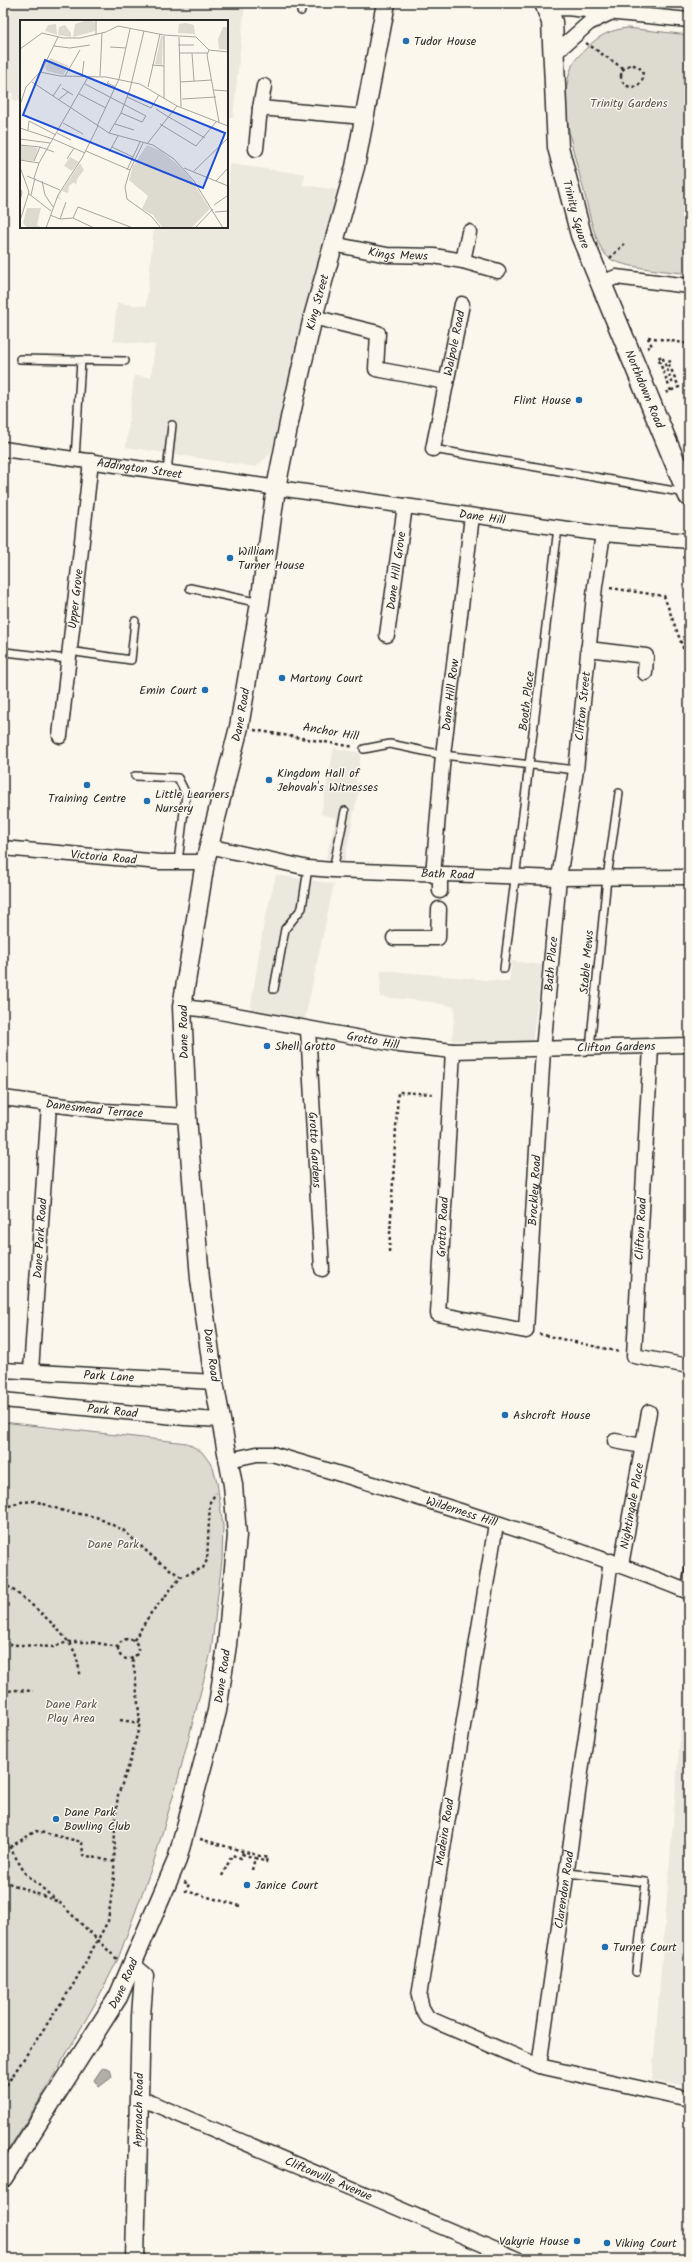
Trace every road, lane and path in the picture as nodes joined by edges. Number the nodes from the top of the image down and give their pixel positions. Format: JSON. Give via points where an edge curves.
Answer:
{"nodes":[{"id":1,"x":386,"y":3,"type":"edge"},
{"id":2,"x":547,"y":6,"type":"edge"},
{"id":3,"x":612,"y":12,"type":"junction"},
{"id":4,"x":689,"y":20,"type":"edge"},
{"id":5,"x":593,"y":49,"type":"dead end"},
{"id":6,"x":554,"y":54,"type":"junction"},
{"id":7,"x":624,"y":69,"type":"junction"},
{"id":8,"x":264,"y":86,"type":"dead end"},
{"id":9,"x":260,"y":108,"type":"junction"},
{"id":10,"x":364,"y":117,"type":"junction"},
{"id":11,"x":256,"y":149,"type":"dead end"},
{"id":12,"x":469,"y":232,"type":"dead end"},
{"id":13,"x":333,"y":244,"type":"junction"},
{"id":14,"x":624,"y":244,"type":"dead end"},
{"id":15,"x":463,"y":261,"type":"junction"},
{"id":16,"x":498,"y":271,"type":"dead end"},
{"id":17,"x":608,"y":280,"type":"junction"},
{"id":18,"x":689,"y":286,"type":"edge"},
{"id":19,"x":462,"y":304,"type":"dead end"},
{"id":20,"x":313,"y":316,"type":"junction"},
{"id":21,"x":689,"y":344,"type":"edge"},
{"id":22,"x":652,"y":346,"type":"dead end"},
{"id":23,"x":20,"y":359,"type":"dead end"},
{"id":24,"x":81,"y":360,"type":"junction"},
{"id":25,"x":125,"y":361,"type":"dead end"},
{"id":26,"x":671,"y":361,"type":"dead end"},
{"id":27,"x":676,"y":381,"type":"junction"},
{"id":28,"x":446,"y":382,"type":"junction"},
{"id":29,"x":172,"y":425,"type":"dead end"},
{"id":30,"x":3,"y":449,"type":"edge"},
{"id":31,"x":433,"y":449,"type":"joint"},
{"id":32,"x":75,"y":459,"type":"junction"},
{"id":33,"x":91,"y":461,"type":"junction"},
{"id":34,"x":685,"y":471,"type":"edge"},
{"id":35,"x":167,"y":472,"type":"junction"},
{"id":36,"x":276,"y":488,"type":"junction"},
{"id":37,"x":688,"y":495,"type":"edge"},
{"id":38,"x":405,"y":506,"type":"junction"},
{"id":39,"x":472,"y":516,"type":"junction"},
{"id":40,"x":558,"y":528,"type":"junction"},
{"id":41,"x":603,"y":534,"type":"junction"},
{"id":42,"x":689,"y":541,"type":"edge"},
{"id":43,"x":595,"y":586,"type":"junction"},
{"id":44,"x":190,"y":588,"type":"dead end"},
{"id":45,"x":260,"y":603,"type":"junction"},
{"id":46,"x":135,"y":621,"type":"dead end"},
{"id":47,"x":387,"y":635,"type":"dead end"},
{"id":48,"x":588,"y":649,"type":"junction"},
{"id":49,"x":5,"y":652,"type":"dead end"},
{"id":50,"x":69,"y":655,"type":"junction"},
{"id":51,"x":689,"y":664,"type":"edge"},
{"id":52,"x":645,"y":673,"type":"dead end"},
{"id":53,"x":239,"y":727,"type":"junction"},
{"id":54,"x":60,"y":736,"type":"dead end"},
{"id":55,"x":364,"y":749,"type":"joint"},
{"id":56,"x":443,"y":756,"type":"junction"},
{"id":57,"x":530,"y":765,"type":"junction"},
{"id":58,"x":576,"y":770,"type":"junction"},
{"id":59,"x":135,"y":776,"type":"dead end"},
{"id":60,"x":619,"y":793,"type":"dead end"},
{"id":61,"x":345,"y":811,"type":"dead end"},
{"id":62,"x":3,"y":848,"type":"edge"},
{"id":63,"x":206,"y":854,"type":"junction"},
{"id":64,"x":178,"y":862,"type":"junction"},
{"id":65,"x":308,"y":868,"type":"junction"},
{"id":66,"x":333,"y":870,"type":"junction"},
{"id":67,"x":437,"y":875,"type":"junction"},
{"id":68,"x":516,"y":877,"type":"junction"},
{"id":69,"x":689,"y":877,"type":"edge"},
{"id":70,"x":559,"y":878,"type":"junction"},
{"id":71,"x":607,"y":878,"type":"junction"},
{"id":72,"x":440,"y":891,"type":"dead end"},
{"id":73,"x":439,"y":909,"type":"dead end"},
{"id":74,"x":394,"y":938,"type":"dead end"},
{"id":75,"x":504,"y":969,"type":"dead end"},
{"id":76,"x":274,"y":989,"type":"dead end"},
{"id":77,"x":182,"y":1007,"type":"junction"},
{"id":78,"x":308,"y":1030,"type":"junction"},
{"id":79,"x":689,"y":1045,"type":"edge"},
{"id":80,"x":651,"y":1047,"type":"junction"},
{"id":81,"x":590,"y":1048,"type":"junction"},
{"id":82,"x":543,"y":1050,"type":"junction"},
{"id":83,"x":453,"y":1051,"type":"junction"},
{"id":84,"x":450,"y":1095,"type":"junction"},
{"id":85,"x":3,"y":1098,"type":"edge"},
{"id":86,"x":49,"y":1105,"type":"junction"},
{"id":87,"x":187,"y":1116,"type":"junction"},
{"id":88,"x":389,"y":1252,"type":"dead end"},
{"id":89,"x":322,"y":1270,"type":"dead end"},
{"id":90,"x":526,"y":1331,"type":"junction"},
{"id":91,"x":634,"y":1356,"type":"junction"},
{"id":92,"x":689,"y":1366,"type":"edge"},
{"id":93,"x":3,"y":1370,"type":"edge"},
{"id":94,"x":31,"y":1371,"type":"junction"},
{"id":95,"x":214,"y":1382,"type":"junction"},
{"id":96,"x":3,"y":1400,"type":"edge"},
{"id":97,"x":649,"y":1412,"type":"dead end"},
{"id":98,"x":221,"y":1420,"type":"junction"},
{"id":99,"x":615,"y":1441,"type":"dead end"},
{"id":100,"x":642,"y":1446,"type":"junction"},
{"id":101,"x":229,"y":1460,"type":"junction"},
{"id":102,"x":233,"y":1485,"type":"junction"},
{"id":103,"x":3,"y":1508,"type":"edge"},
{"id":104,"x":496,"y":1524,"type":"junction"},
{"id":105,"x":616,"y":1563,"type":"junction"},
{"id":106,"x":689,"y":1568,"type":"edge"},
{"id":107,"x":181,"y":1577,"type":"junction"},
{"id":108,"x":3,"y":1583,"type":"edge"},
{"id":109,"x":687,"y":1592,"type":"edge"},
{"id":110,"x":134,"y":1640,"type":"junction"},
{"id":111,"x":68,"y":1642,"type":"junction"},
{"id":112,"x":3,"y":1644,"type":"edge"},
{"id":113,"x":118,"y":1647,"type":"junction"},
{"id":114,"x":132,"y":1658,"type":"junction"},
{"id":115,"x":81,"y":1677,"type":"dead end"},
{"id":116,"x":33,"y":1691,"type":"dead end"},
{"id":117,"x":3,"y":1692,"type":"edge"},
{"id":118,"x":120,"y":1720,"type":"dead end"},
{"id":119,"x":140,"y":1723,"type":"junction"},
{"id":120,"x":3,"y":1836,"type":"edge"},
{"id":121,"x":201,"y":1838,"type":"dead end"},
{"id":122,"x":10,"y":1848,"type":"junction"},
{"id":123,"x":242,"y":1853,"type":"junction"},
{"id":124,"x":255,"y":1858,"type":"junction"},
{"id":125,"x":114,"y":1862,"type":"junction"},
{"id":126,"x":252,"y":1870,"type":"dead end"},
{"id":127,"x":568,"y":1873,"type":"junction"},
{"id":128,"x":222,"y":1876,"type":"dead end"},
{"id":129,"x":3,"y":1881,"type":"edge"},
{"id":130,"x":188,"y":1885,"type":"dead end"},
{"id":131,"x":59,"y":1902,"type":"junction"},
{"id":132,"x":240,"y":1906,"type":"dead end"},
{"id":133,"x":99,"y":1940,"type":"junction"},
{"id":134,"x":132,"y":1966,"type":"junction"},
{"id":135,"x":636,"y":1972,"type":"dead end"},
{"id":136,"x":539,"y":2066,"type":"junction"},
{"id":137,"x":3,"y":2090,"type":"edge"},
{"id":138,"x":140,"y":2098,"type":"junction"},
{"id":139,"x":689,"y":2099,"type":"edge"},
{"id":140,"x":3,"y":2178,"type":"edge"},
{"id":141,"x":135,"y":2259,"type":"edge"},
{"id":142,"x":517,"y":2259,"type":"edge"}],
"edges":[{"from":1,"to":10,"type":"street","name":"King Street"},
{"from":2,"to":3,"type":"street","name":"Trinity Square"},
{"from":2,"to":6,"type":"main road","name":"Trinity Square","via":[[552,22]]},
{"from":3,"to":4,"type":"street","name":"Trinity Square"},
{"from":3,"to":6,"type":"street","via":[[589,23]]},
{"from":5,"to":7,"type":"path"},
{"from":6,"to":17,"type":"main road","name":"Trinity Square","via":[[558,147],[581,235]]},
{"from":7,"to":7,"type":"path","via":[[630,65],[640,69],[643,76],[641,83],[632,87],[625,85],[621,79]]},
{"from":8,"to":9,"type":"street"},
{"from":9,"to":10,"type":"street"},
{"from":9,"to":11,"type":"street"},
{"from":10,"to":13,"type":"street","name":"King Street","via":[[355,167]]},
{"from":12,"to":15,"type":"street"},
{"from":13,"to":15,"type":"street","name":"Kings Mews","via":[[387,255],[434,256]]},
{"from":13,"to":20,"type":"street","name":"King Street"},
{"from":14,"to":17,"type":"path","via":[[609,259]]},
{"from":15,"to":16,"type":"street","name":"Kings Mews"},
{"from":17,"to":18,"type":"street"},
{"from":17,"to":34,"type":"main road","name":"Northdown Road"},
{"from":19,"to":28,"type":"street","name":"Walpole Road"},
{"from":20,"to":28,"type":"street","name":"Walpole Road","via":[[378,333],[376,369]]},
{"from":20,"to":36,"type":"street","name":"King Street"},
{"from":21,"to":22,"type":"path","via":[[648,337]]},
{"from":23,"to":24,"type":"lane"},
{"from":24,"to":25,"type":"lane"},
{"from":24,"to":32,"type":"lane"},
{"from":26,"to":27,"type":"path","via":[[668,362]]},
{"from":27,"to":27,"type":"path","via":[[679,387],[671,391],[658,358],[662,356],[672,382]]},
{"from":28,"to":31,"type":"street","name":"Walpole Road"},
{"from":29,"to":35,"type":"lane"},
{"from":30,"to":32,"type":"street","name":"Addington Street"},
{"from":31,"to":37,"type":"lane"},
{"from":32,"to":33,"type":"street","name":"Addington Street"},
{"from":33,"to":35,"type":"street","name":"Addington Street"},
{"from":33,"to":50,"type":"street","name":"Upper Grove"},
{"from":34,"to":37,"type":"main road","name":"Northdown Road"},
{"from":35,"to":36,"type":"street","name":"Addington Street"},
{"from":36,"to":38,"type":"street","name":"Dane Hill"},
{"from":36,"to":45,"type":"street","name":"Dane Road"},
{"from":38,"to":39,"type":"street","name":"Dane Hill"},
{"from":38,"to":47,"type":"street","name":"Dane Hill Grove"},
{"from":39,"to":40,"type":"street","name":"Dane Hill"},
{"from":39,"to":56,"type":"street","name":"Dane Hill Row"},
{"from":40,"to":41,"type":"street","name":"Dane Hill"},
{"from":40,"to":57,"type":"lane","name":"Booth Place"},
{"from":41,"to":42,"type":"street","name":"Dane Hill"},
{"from":41,"to":43,"type":"street","name":"Clifton Street"},
{"from":43,"to":48,"type":"street","name":"Clifton Street"},
{"from":43,"to":51,"type":"path","via":[[664,596]]},
{"from":44,"to":45,"type":"lane"},
{"from":45,"to":53,"type":"street","name":"Dane Road"},
{"from":46,"to":50,"type":"lane","via":[[130,660]]},
{"from":48,"to":52,"type":"street","via":[[646,656]]},
{"from":48,"to":58,"type":"street","name":"Clifton Street"},
{"from":49,"to":50,"type":"lane"},
{"from":50,"to":54,"type":"street","name":"Upper Grove"},
{"from":53,"to":55,"type":"path","name":"Anchor Hill"},
{"from":53,"to":63,"type":"street","name":"Dane Road"},
{"from":55,"to":56,"type":"lane","name":"Anchor Hill","via":[[390,744]]},
{"from":56,"to":57,"type":"lane","name":"Anchor Hill"},
{"from":56,"to":67,"type":"street","name":"Dane Hill Row"},
{"from":57,"to":58,"type":"lane","name":"Anchor Hill"},
{"from":57,"to":68,"type":"lane","name":"Booth Place"},
{"from":58,"to":70,"type":"street","name":"Clifton Street"},
{"from":59,"to":64,"type":"lane","via":[[178,778],[186,794]]},
{"from":60,"to":71,"type":"lane","name":"Stable Mews"},
{"from":61,"to":66,"type":"lane"},
{"from":62,"to":64,"type":"street","name":"Victoria Road"},
{"from":63,"to":64,"type":"street","name":"Victoria Road"},
{"from":63,"to":65,"type":"street","name":"Bath Road"},
{"from":63,"to":77,"type":"street","name":"Dane Road"},
{"from":65,"to":66,"type":"street","name":"Bath Road"},
{"from":65,"to":76,"type":"lane","via":[[302,908],[285,929]]},
{"from":66,"to":67,"type":"street","name":"Bath Road"},
{"from":67,"to":68,"type":"street","name":"Bath Road"},
{"from":67,"to":72,"type":"street","name":"Dane Hill Row"},
{"from":68,"to":70,"type":"street","name":"Bath Road"},
{"from":68,"to":75,"type":"lane","name":"Booth Place"},
{"from":69,"to":71,"type":"street","name":"Bath Road"},
{"from":70,"to":71,"type":"street","name":"Bath Road"},
{"from":70,"to":82,"type":"street","name":"Bath Place"},
{"from":71,"to":81,"type":"lane","name":"Stable Mews"},
{"from":73,"to":74,"type":"street","via":[[438,938]]},
{"from":77,"to":78,"type":"street","name":"Grotto Hill"},
{"from":77,"to":87,"type":"street","name":"Dane Road"},
{"from":78,"to":83,"type":"street","name":"Grotto Hill"},
{"from":78,"to":89,"type":"street","name":"Grotto Gardens"},
{"from":79,"to":80,"type":"street","name":"Clifton Gardens"},
{"from":80,"to":81,"type":"street","name":"Clifton Gardens"},
{"from":80,"to":91,"type":"street","name":"Clifton Road"},
{"from":81,"to":82,"type":"street","name":"Clifton Gardens"},
{"from":82,"to":83,"type":"street","name":"Grotto Hill"},
{"from":82,"to":90,"type":"street","name":"Brockley Road"},
{"from":83,"to":84,"type":"street","name":"Grotto Road"},
{"from":84,"to":88,"type":"path","via":[[398,1092]]},
{"from":84,"to":90,"type":"street","name":"Grotto Road","via":[[438,1314]]},
{"from":85,"to":86,"type":"street","name":"Danesmead Terrace"},
{"from":86,"to":87,"type":"street","name":"Danesmead Terrace","via":[[134,1114]]},
{"from":86,"to":94,"type":"street","name":"Dane Park Road"},
{"from":87,"to":95,"type":"street","name":"Dane Road","via":[[200,1279]]},
{"from":90,"to":91,"type":"path"},
{"from":91,"to":92,"type":"street"},
{"from":93,"to":94,"type":"street","name":"Park Lane"},
{"from":94,"to":95,"type":"street","name":"Park Lane"},
{"from":95,"to":98,"type":"street","name":"Dane Road"},
{"from":96,"to":98,"type":"street","name":"Park Road"},
{"from":97,"to":100,"type":"street","name":"Nightingale Place"},
{"from":98,"to":101,"type":"street","name":"Dane Road"},
{"from":99,"to":100,"type":"street","name":"Nightingale Place"},
{"from":100,"to":105,"type":"street","name":"Nightingale Place"},
{"from":101,"to":102,"type":"street","name":"Dane Road"},
{"from":101,"to":104,"type":"street","name":"Wilderness Hill","via":[[257,1454],[272,1454]]},
{"from":102,"to":107,"type":"path","via":[[218,1490],[210,1502],[207,1560],[203,1568]]},
{"from":102,"to":134,"type":"street","name":"Dane Road","via":[[237,1535],[218,1711],[177,1860]]},
{"from":103,"to":107,"type":"path","via":[[21,1502],[35,1501],[64,1511],[96,1517],[123,1530],[154,1558]]},
{"from":104,"to":105,"type":"street","name":"Wilderness Hill","via":[[525,1531]]},
{"from":104,"to":136,"type":"street","name":"Madeira Road","via":[[419,1996],[428,2018]]},
{"from":105,"to":109,"type":"street","name":"Wilderness Hill"},
{"from":105,"to":127,"type":"street","name":"Clarendon Road"},
{"from":106,"to":109,"type":"lane"},
{"from":107,"to":110,"type":"path","via":[[151,1613]]},
{"from":108,"to":111,"type":"path","via":[[22,1596]]},
{"from":110,"to":113,"type":"path","via":[[125,1639]]},
{"from":110,"to":114,"type":"path","via":[[138,1652]]},
{"from":111,"to":112,"type":"path","via":[[53,1647]]},
{"from":111,"to":113,"type":"path","via":[[92,1642]]},
{"from":111,"to":115,"type":"path","via":[[75,1654]]},
{"from":113,"to":114,"type":"path","via":[[122,1656]]},
{"from":114,"to":119,"type":"path"},
{"from":116,"to":117,"type":"path"},
{"from":118,"to":119,"type":"path"},
{"from":119,"to":125,"type":"path","via":[[118,1795]]},
{"from":120,"to":122,"type":"path"},
{"from":121,"to":123,"type":"path"},
{"from":122,"to":125,"type":"path","via":[[36,1831],[82,1842],[84,1855]]},
{"from":122,"to":131,"type":"path","via":[[25,1873]]},
{"from":123,"to":124,"type":"path"},
{"from":123,"to":124,"type":"path","via":[[267,1858],[266,1862]]},
{"from":123,"to":128,"type":"path","via":[[241,1858],[232,1855]]},
{"from":124,"to":126,"type":"path"},
{"from":125,"to":133,"type":"path","via":[[108,1921]]},
{"from":127,"to":135,"type":"lane","via":[[646,1882]]},
{"from":127,"to":136,"type":"street","name":"Clarendon Road"},
{"from":129,"to":131,"type":"path"},
{"from":130,"to":132,"type":"path","via":[[186,1891]]},
{"from":131,"to":133,"type":"path"},
{"from":133,"to":134,"type":"path","via":[[118,1959]]},
{"from":133,"to":137,"type":"path","via":[[73,1985]]},
{"from":134,"to":138,"type":"street","name":"Approach Road","via":[[144,1976]]},
{"from":134,"to":140,"type":"street","name":"Dane Road","via":[[118,1997]]},
{"from":136,"to":139,"type":"street"},
{"from":138,"to":141,"type":"street","name":"Approach Road"},
{"from":138,"to":142,"type":"street","name":"Cliftonville Avenue"}]}
